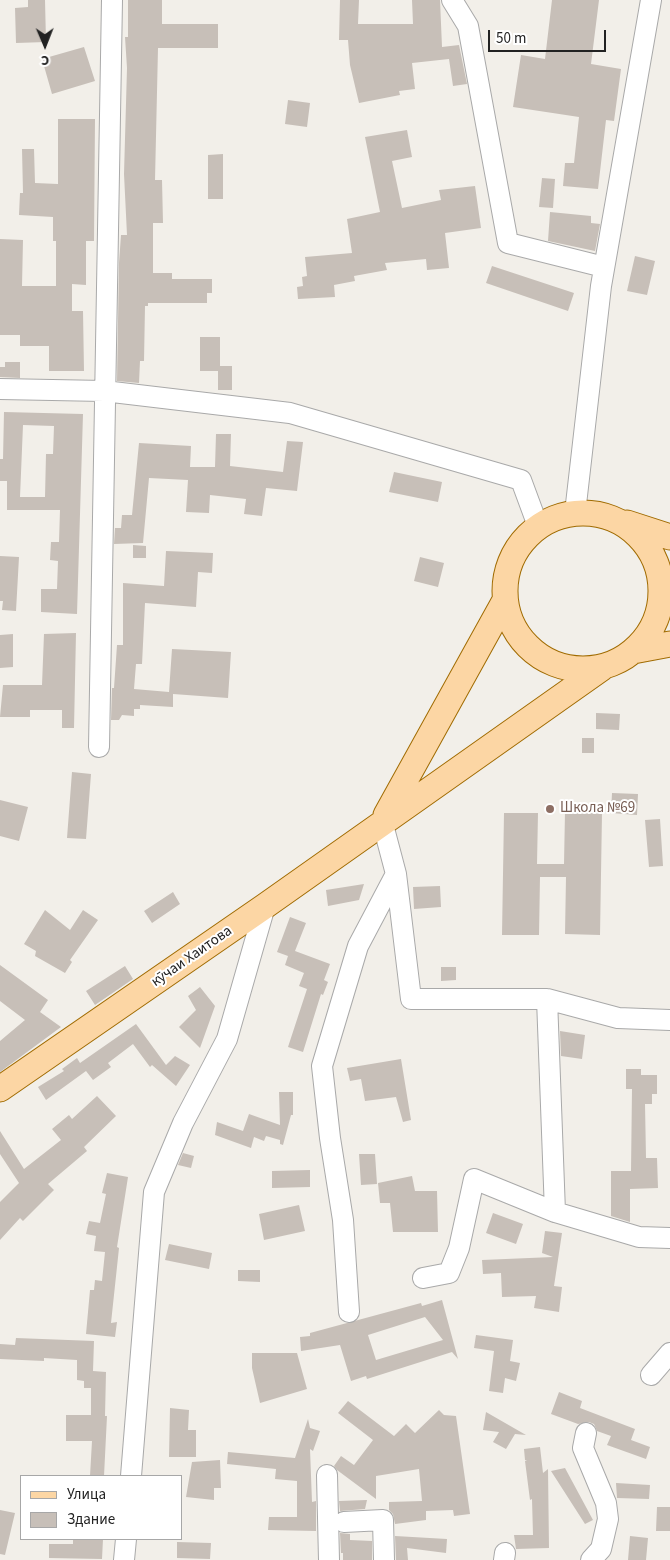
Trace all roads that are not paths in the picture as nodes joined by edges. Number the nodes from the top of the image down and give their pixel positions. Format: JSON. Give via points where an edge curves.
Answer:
{"nodes":[{"id":1,"x":112,"y":0,"type":"edge"},
{"id":2,"x":452,"y":0,"type":"edge"},
{"id":3,"x":651,"y":0,"type":"edge"},
{"id":4,"x":604,"y":267,"type":"junction"},
{"id":5,"x":0,"y":389,"type":"edge"},
{"id":6,"x":104,"y":391,"type":"junction"},
{"id":7,"x":585,"y":513,"type":"junction"},
{"id":8,"x":538,"y":526,"type":"junction"},
{"id":9,"x":670,"y":537,"type":"edge"},
{"id":10,"x":504,"y":602,"type":"junction"},
{"id":11,"x":670,"y":644,"type":"edge"},
{"id":12,"x":634,"y":652,"type":"junction"},
{"id":13,"x":602,"y":668,"type":"junction"},
{"id":14,"x":100,"y":747,"type":"dead end"},
{"id":15,"x":382,"y":821,"type":"junction"},
{"id":16,"x":396,"y":874,"type":"junction"},
{"id":17,"x":266,"y":906,"type":"junction"},
{"id":18,"x":547,"y":999,"type":"junction"},
{"id":19,"x":670,"y":1020,"type":"edge"},
{"id":20,"x":0,"y":1090,"type":"edge"},
{"id":21,"x":556,"y":1212,"type":"junction"},
{"id":22,"x":670,"y":1238,"type":"edge"},
{"id":23,"x":423,"y":1278,"type":"dead end"},
{"id":24,"x":349,"y":1312,"type":"dead end"},
{"id":25,"x":670,"y":1353,"type":"edge"},
{"id":26,"x":651,"y":1375,"type":"dead end"},
{"id":27,"x":586,"y":1433,"type":"dead end"},
{"id":28,"x":131,"y":1475,"type":"edge"},
{"id":29,"x":328,"y":1475,"type":"dead end"},
{"id":30,"x":344,"y":1522,"type":"dead end"},
{"id":31,"x":126,"y":1540,"type":"edge"},
{"id":32,"x":124,"y":1560,"type":"edge"},
{"id":33,"x":330,"y":1560,"type":"edge"},
{"id":34,"x":384,"y":1560,"type":"edge"},
{"id":35,"x":591,"y":1560,"type":"edge"}],
"edges":[{"from":1,"to":6,"type":"street"},
{"from":2,"to":4,"type":"street","via":[[468,26],[508,243]]},
{"from":3,"to":4,"type":"street"},
{"from":4,"to":7,"type":"street"},
{"from":5,"to":6,"type":"street"},
{"from":6,"to":8,"type":"street","via":[[290,413],[521,480]]},
{"from":6,"to":14,"type":"street"},
{"from":7,"to":8,"type":"main road","via":[[556,517]]},
{"from":7,"to":9,"type":"main road"},
{"from":7,"to":12,"type":"main road","via":[[620,522],[640,537],[654,558],[661,583],[660,608],[650,632]]},
{"from":8,"to":10,"type":"main road","via":[[522,541],[511,559],[504,580]]},
{"from":10,"to":13,"type":"main road","via":[[512,627],[528,648],[550,663],[575,670]]},
{"from":10,"to":15,"type":"main road"},
{"from":11,"to":12,"type":"main road"},
{"from":12,"to":13,"type":"main road"},
{"from":13,"to":15,"type":"main road","name":"кӯчаи Хаитова"},
{"from":15,"to":16,"type":"street"},
{"from":15,"to":17,"type":"main road","name":"кӯчаи Хаитова"},
{"from":16,"to":18,"type":"street","via":[[411,999]]},
{"from":16,"to":24,"type":"street","via":[[358,946],[322,1066],[343,1220]]},
{"from":17,"to":20,"type":"main road","name":"кӯчаи Хаитова"},
{"from":17,"to":28,"type":"street","via":[[227,1039],[184,1123],[154,1192]]},
{"from":18,"to":19,"type":"street","via":[[618,1018]]},
{"from":18,"to":21,"type":"street"},
{"from":21,"to":22,"type":"street","via":[[639,1237]]},
{"from":21,"to":23,"type":"street","via":[[474,1179],[459,1248],[449,1273]]},
{"from":25,"to":26,"type":"street"},
{"from":27,"to":35,"type":"street","via":[[582,1448],[606,1503],[608,1519],[601,1549]]},
{"from":29,"to":33,"type":"street"},
{"from":30,"to":34,"type":"street","via":[[383,1520]]},
{"from":31,"to":32,"type":"street"}]}
